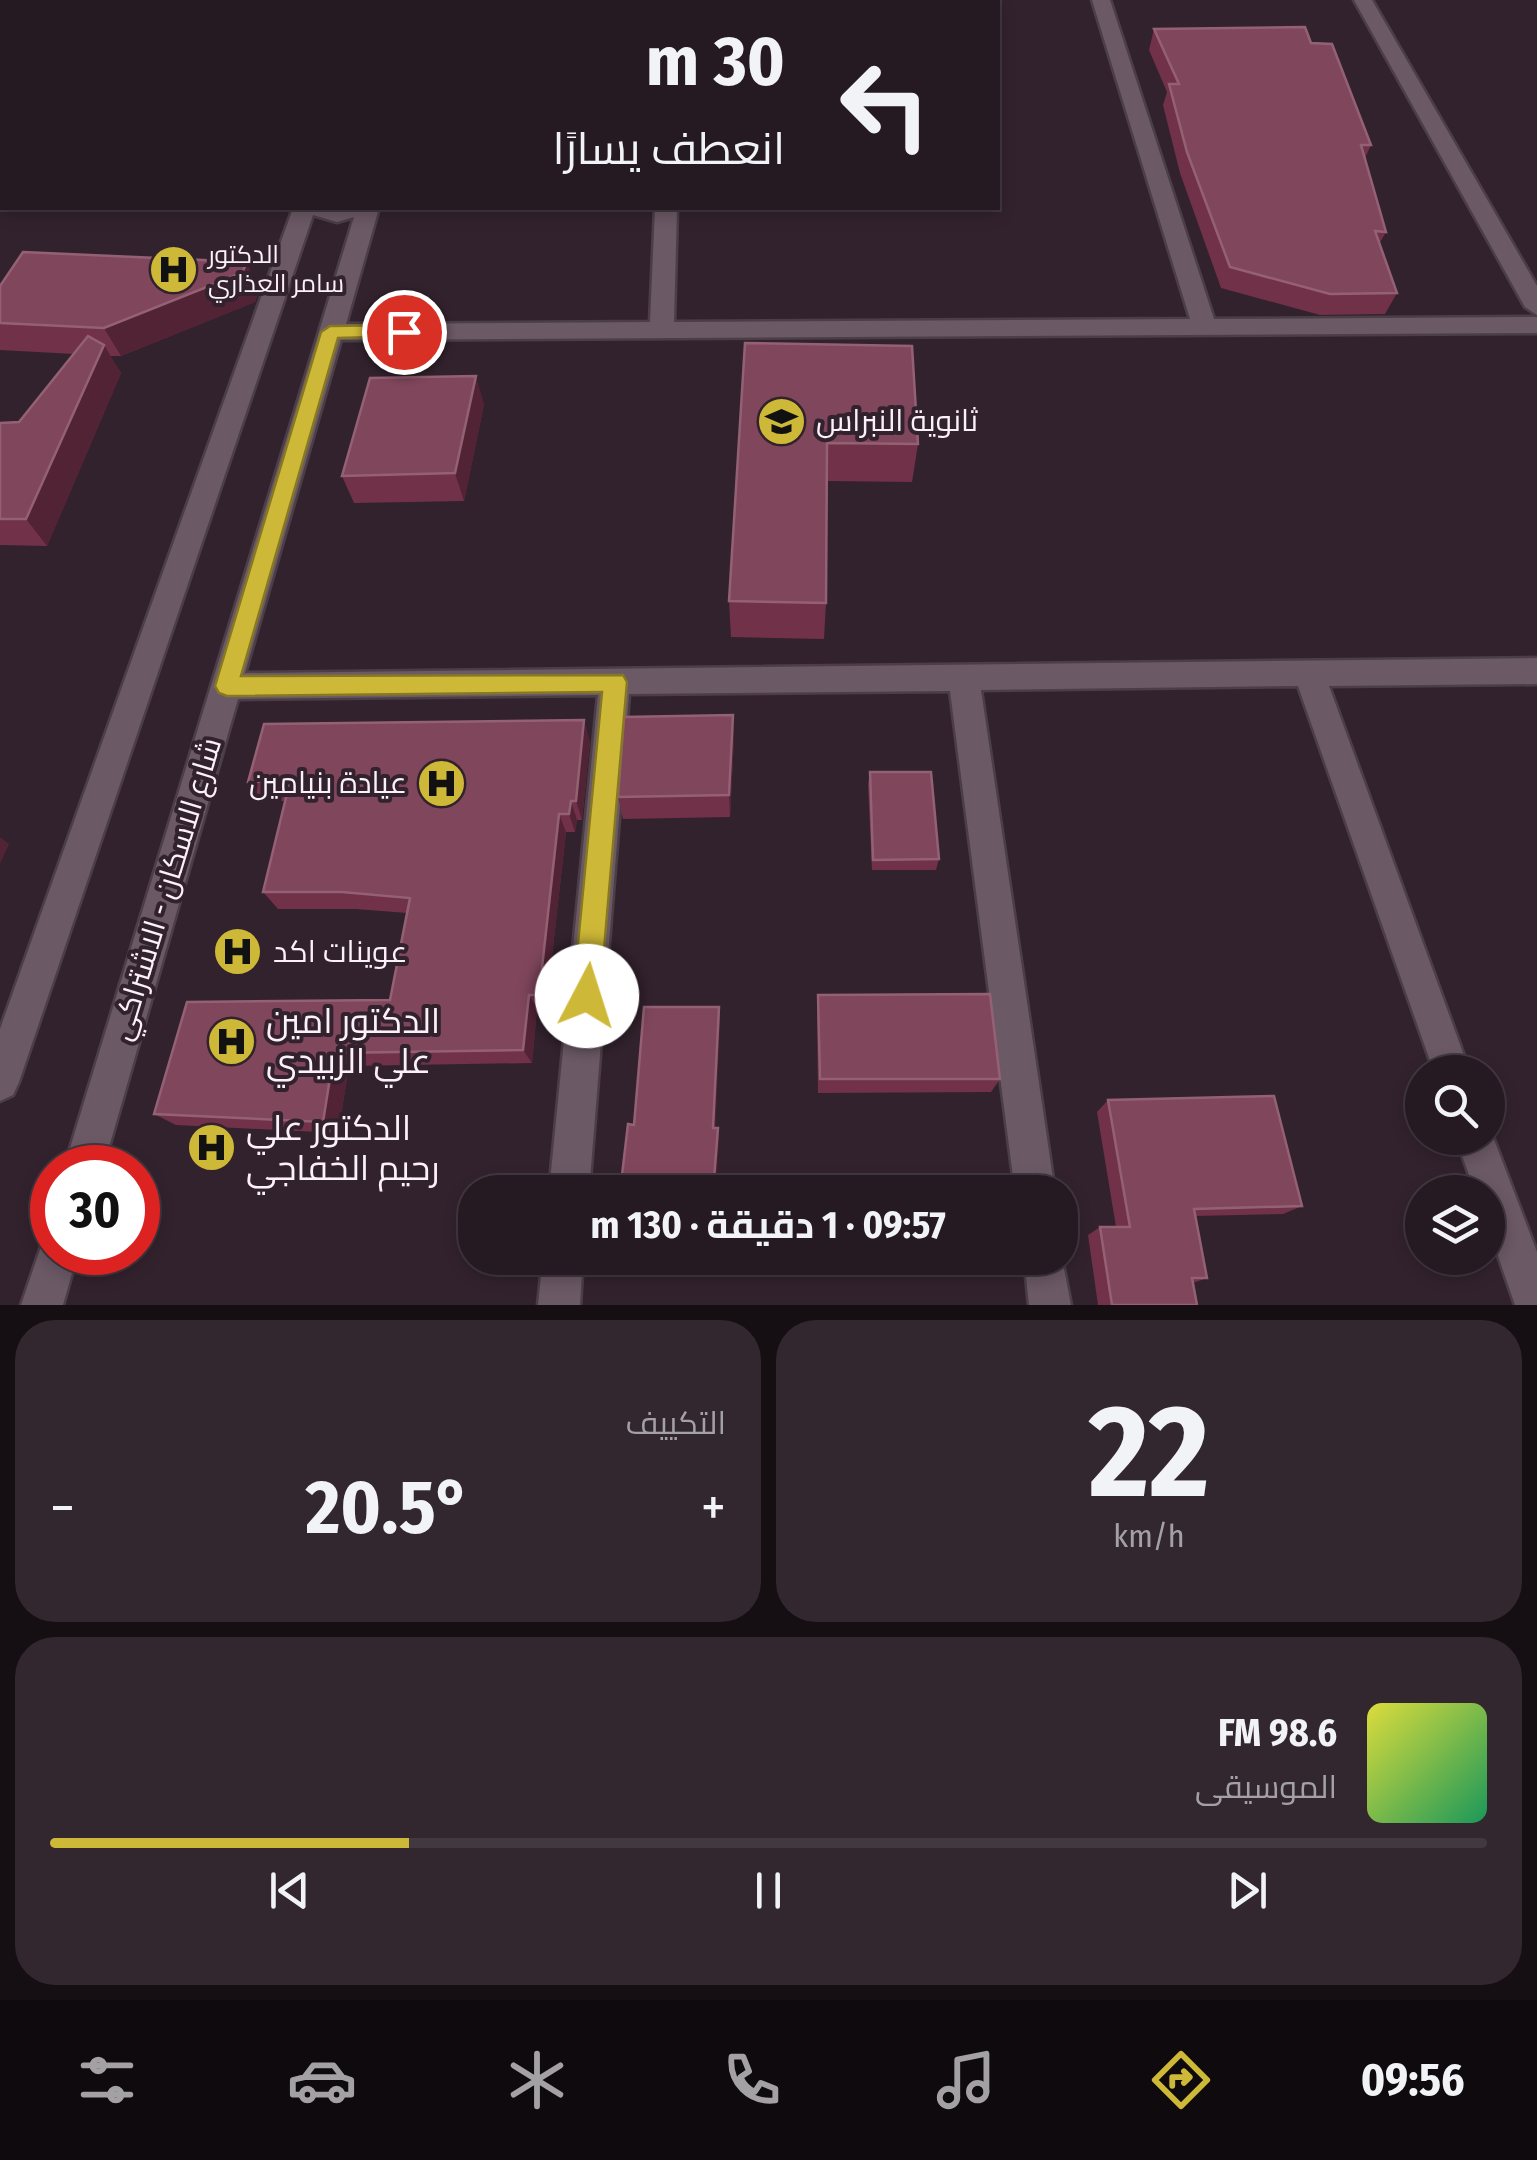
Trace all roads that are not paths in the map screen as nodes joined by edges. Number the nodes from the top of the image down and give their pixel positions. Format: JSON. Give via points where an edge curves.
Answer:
{"nodes":[{"id":1,"x":1101,"y":0,"type":"edge"},
{"id":2,"x":1363,"y":0,"type":"edge"},
{"id":3,"x":303,"y":210,"type":"edge"},
{"id":4,"x":321,"y":210,"type":"edge"},
{"id":5,"x":352,"y":210,"type":"edge"},
{"id":6,"x":367,"y":210,"type":"edge"},
{"id":7,"x":666,"y":210,"type":"edge"},
{"id":8,"x":1537,"y":307,"type":"edge"},
{"id":9,"x":1537,"y":325,"type":"edge"},
{"id":10,"x":1206,"y":327,"type":"junction"},
{"id":11,"x":662,"y":330,"type":"junction"},
{"id":12,"x":330,"y":332,"type":"junction"},
{"id":13,"x":1537,"y":672,"type":"edge"},
{"id":14,"x":1309,"y":674,"type":"junction"},
{"id":15,"x":964,"y":678,"type":"junction"},
{"id":16,"x":615,"y":682,"type":"junction"},
{"id":17,"x":227,"y":686,"type":"junction"},
{"id":18,"x":1446,"y":1055,"type":"edge"},
{"id":19,"x":0,"y":1082,"type":"edge"},
{"id":20,"x":90,"y":1145,"type":"edge"},
{"id":21,"x":1482,"y":1155,"type":"edge"},
{"id":22,"x":571,"y":1175,"type":"edge"},
{"id":23,"x":1033,"y":1175,"type":"edge"},
{"id":24,"x":51,"y":1275,"type":"edge"},
{"id":25,"x":562,"y":1275,"type":"edge"},
{"id":26,"x":1046,"y":1275,"type":"edge"},
{"id":27,"x":42,"y":1305,"type":"edge"},
{"id":28,"x":559,"y":1305,"type":"edge"},
{"id":29,"x":1050,"y":1305,"type":"edge"},
{"id":30,"x":1536,"y":1305,"type":"edge"}],
"edges":[{"from":1,"to":10,"type":"street"},
{"from":2,"to":8,"type":"street"},
{"from":3,"to":19,"type":"street"},
{"from":4,"to":5,"type":"street"},
{"from":6,"to":12,"type":"street","name":"شارع الاسكان - الاشتراكي"},
{"from":7,"to":11,"type":"street"},
{"from":9,"to":10,"type":"street"},
{"from":10,"to":11,"type":"street"},
{"from":11,"to":12,"type":"street"},
{"from":12,"to":17,"type":"street","name":"شارع الاسكان - الاشتراكي"},
{"from":13,"to":14,"type":"street"},
{"from":14,"to":15,"type":"street"},
{"from":14,"to":18,"type":"street"},
{"from":15,"to":16,"type":"street"},
{"from":15,"to":23,"type":"street"},
{"from":16,"to":17,"type":"street"},
{"from":16,"to":22,"type":"street"},
{"from":17,"to":20,"type":"street","name":"شارع الاسكان - الاشتراكي"},
{"from":21,"to":30,"type":"street"},
{"from":24,"to":27,"type":"street"},
{"from":25,"to":28,"type":"street"},
{"from":26,"to":29,"type":"street"}]}
